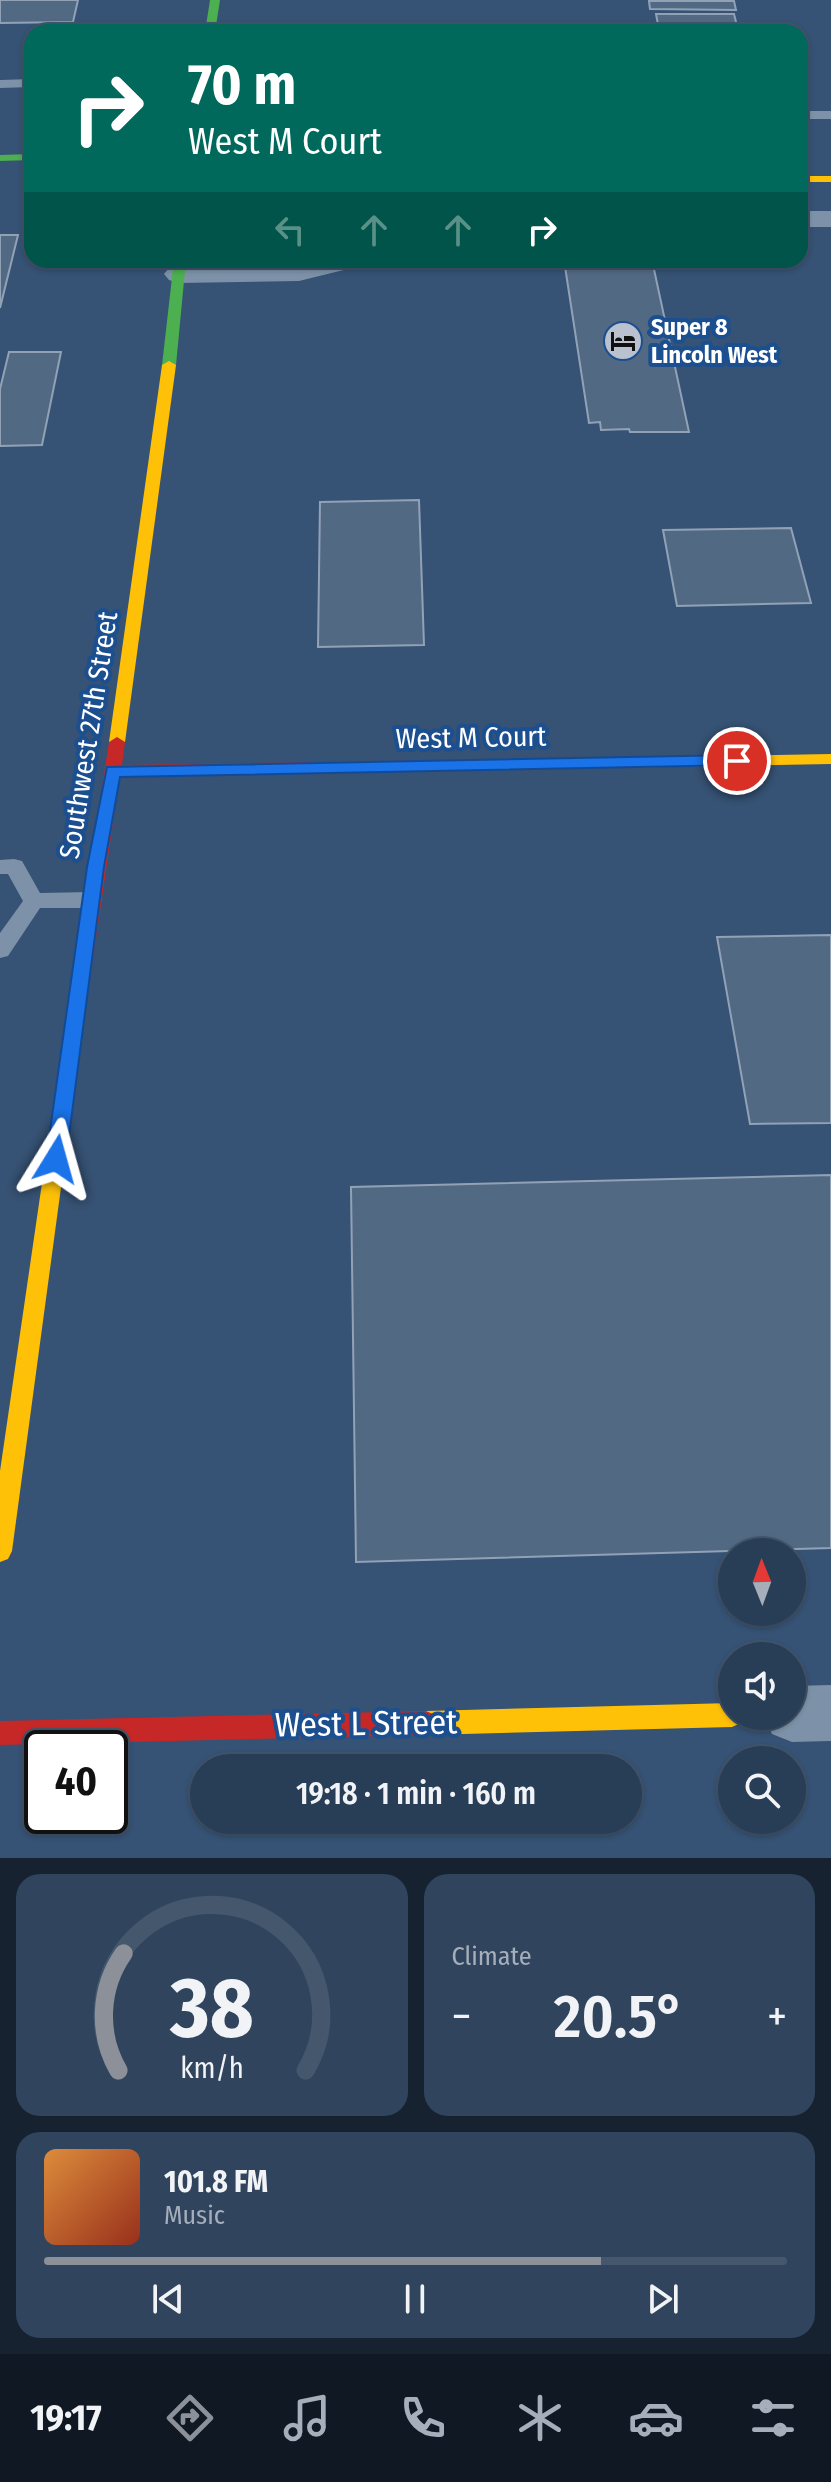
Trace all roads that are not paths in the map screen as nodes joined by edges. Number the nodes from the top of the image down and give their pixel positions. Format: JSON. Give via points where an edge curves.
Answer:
{"nodes":[{"id":1,"x":215,"y":0,"type":"edge"},
{"id":2,"x":211,"y":24,"type":"edge"},
{"id":3,"x":24,"y":83,"type":"edge"},
{"id":4,"x":0,"y":84,"type":"edge"},
{"id":5,"x":808,"y":115,"type":"edge"},
{"id":6,"x":831,"y":115,"type":"edge"},
{"id":7,"x":24,"y":157,"type":"edge"},
{"id":8,"x":0,"y":158,"type":"edge"},
{"id":9,"x":808,"y":179,"type":"edge"},
{"id":10,"x":831,"y":179,"type":"edge"},
{"id":11,"x":808,"y":219,"type":"edge"},
{"id":12,"x":831,"y":219,"type":"edge"},
{"id":13,"x":179,"y":268,"type":"edge"},
{"id":14,"x":203,"y":268,"type":"edge"},
{"id":15,"x":316,"y":268,"type":"edge"},
{"id":16,"x":831,"y":759,"type":"edge"},
{"id":17,"x":113,"y":771,"type":"junction"},
{"id":18,"x":0,"y":867,"type":"edge"},
{"id":19,"x":91,"y":900,"type":"junction"},
{"id":20,"x":34,"y":901,"type":"junction"},
{"id":21,"x":0,"y":950,"type":"edge"},
{"id":22,"x":0,"y":1551,"type":"edge"},
{"id":23,"x":831,"y":1713,"type":"edge"},
{"id":24,"x":806,"y":1714,"type":"edge"},
{"id":25,"x":718,"y":1715,"type":"edge"},
{"id":26,"x":0,"y":1733,"type":"edge"}],
"edges":[{"from":1,"to":2,"type":"street"},
{"from":3,"to":4,"type":"lane"},
{"from":5,"to":6,"type":"lane"},
{"from":7,"to":8,"type":"street"},
{"from":9,"to":10,"type":"street"},
{"from":11,"to":12,"type":"street"},
{"from":13,"to":17,"type":"street","name":"Southwest 27th Street"},
{"from":14,"to":15,"type":"street"},
{"from":16,"to":17,"type":"street","name":"West M Court"},
{"from":17,"to":19,"type":"street","name":"Southwest 27th Street"},
{"from":18,"to":20,"type":"lane","via":[[14,866]]},
{"from":19,"to":20,"type":"lane"},
{"from":19,"to":22,"type":"street","name":"Southwest 27th Street"},
{"from":20,"to":21,"type":"lane"},
{"from":23,"to":24,"type":"street"},
{"from":25,"to":26,"type":"street","name":"West L Street"}]}
